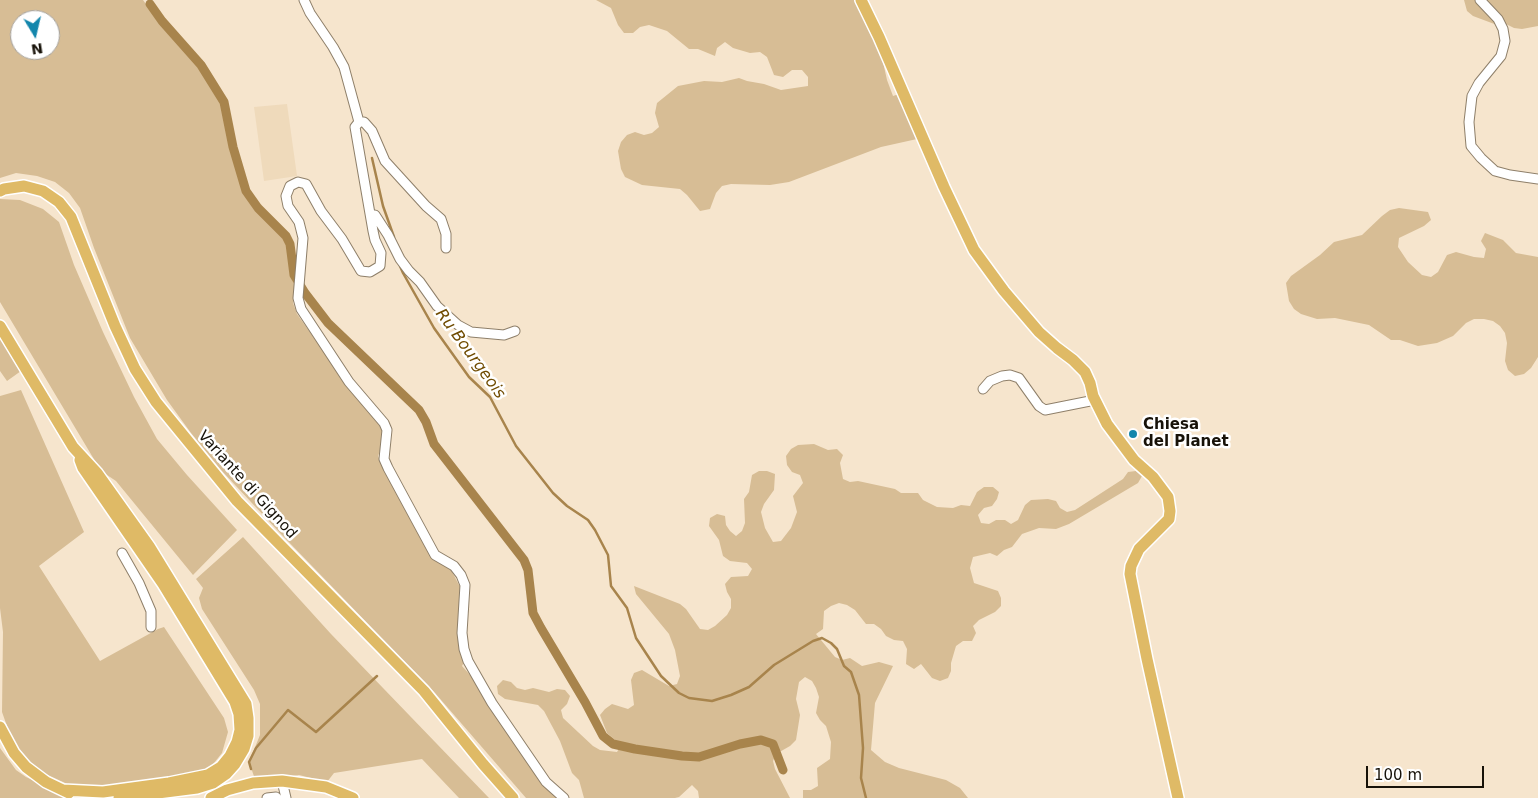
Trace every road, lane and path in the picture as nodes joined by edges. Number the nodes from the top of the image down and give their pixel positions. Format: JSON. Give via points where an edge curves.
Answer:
{"nodes":[{"id":1,"x":304,"y":0,"type":"edge"},
{"id":2,"x":861,"y":0,"type":"edge"},
{"id":3,"x":1480,"y":0,"type":"edge"},
{"id":4,"x":359,"y":122,"type":"junction"},
{"id":5,"x":1538,"y":179,"type":"edge"},
{"id":6,"x":0,"y":191,"type":"edge"},
{"id":7,"x":371,"y":215,"type":"junction"},
{"id":8,"x":446,"y":248,"type":"dead end"},
{"id":9,"x":0,"y":326,"type":"edge"},
{"id":10,"x":515,"y":331,"type":"dead end"},
{"id":11,"x":984,"y":389,"type":"dead end"},
{"id":12,"x":1095,"y":400,"type":"junction"},
{"id":13,"x":73,"y":447,"type":"junction"},
{"id":14,"x":122,"y":553,"type":"dead end"},
{"id":15,"x":151,"y":627,"type":"dead end"},
{"id":16,"x":0,"y":727,"type":"edge"},
{"id":17,"x":282,"y":781,"type":"junction"},
{"id":18,"x":172,"y":791,"type":"junction"},
{"id":19,"x":98,"y":795,"type":"edge"},
{"id":20,"x":146,"y":796,"type":"edge"},
{"id":21,"x":116,"y":798,"type":"edge"},
{"id":22,"x":120,"y":798,"type":"edge"},
{"id":23,"x":159,"y":798,"type":"edge"},
{"id":24,"x":211,"y":798,"type":"edge"},
{"id":25,"x":267,"y":798,"type":"edge"},
{"id":26,"x":277,"y":798,"type":"edge"},
{"id":27,"x":286,"y":798,"type":"edge"},
{"id":28,"x":353,"y":798,"type":"edge"},
{"id":29,"x":513,"y":798,"type":"edge"},
{"id":30,"x":564,"y":798,"type":"edge"},
{"id":31,"x":1178,"y":798,"type":"edge"}],
"edges":[{"from":1,"to":4,"type":"street","via":[[344,68]]},
{"from":2,"to":12,"type":"main road","via":[[974,250],[1039,332],[1084,372]]},
{"from":3,"to":5,"type":"street","via":[[1498,19],[1505,41],[1501,56],[1472,96],[1469,122],[1472,146],[1495,171]]},
{"from":4,"to":7,"type":"street","via":[[354,126]]},
{"from":4,"to":8,"type":"street","via":[[368,125],[380,152],[398,176],[441,219]]},
{"from":6,"to":29,"type":"main road","name":"Variante di Gignod","via":[[24,186],[43,191],[59,202],[71,217],[134,369],[156,402],[237,501],[424,691]]},
{"from":7,"to":10,"type":"street","via":[[375,215],[400,259],[437,306],[458,325],[471,332],[504,335]]},
{"from":7,"to":30,"type":"street","via":[[375,240],[382,253],[380,266],[370,272],[361,271],[306,184],[298,182],[290,186],[286,196],[288,206],[303,238],[298,298],[304,315],[349,382],[384,423],[387,430],[384,458],[435,555],[454,566],[461,575],[465,585],[462,633],[468,660],[492,703],[546,782]]},
{"from":9,"to":13,"type":"main road"},
{"from":11,"to":12,"type":"street","via":[[990,380],[1010,375],[1019,378],[1038,406],[1045,410]]},
{"from":12,"to":31,"type":"main road","via":[[1107,424],[1134,460],[1153,477],[1170,504],[1169,519],[1139,549],[1130,574]]},
{"from":13,"to":18,"type":"main road","via":[[97,473],[149,546],[246,704],[248,736],[235,764],[213,782]]},
{"from":13,"to":19,"type":"main road","via":[[83,468],[163,584],[235,702],[239,714],[240,730],[230,756],[208,775]]},
{"from":14,"to":15,"type":"street","via":[[151,611]]},
{"from":16,"to":19,"type":"main road","via":[[26,768],[46,782],[63,790]]},
{"from":17,"to":24,"type":"main road","via":[[252,783]]},
{"from":17,"to":27,"type":"street"},
{"from":17,"to":28,"type":"main road","via":[[326,787]]},
{"from":18,"to":20,"type":"main road"},
{"from":18,"to":23,"type":"main road","via":[[161,794]]},
{"from":19,"to":20,"type":"main road","via":[[140,792]]},
{"from":20,"to":22,"type":"main road"},
{"from":21,"to":22,"type":"main road"},
{"from":25,"to":26,"type":"street"}]}
